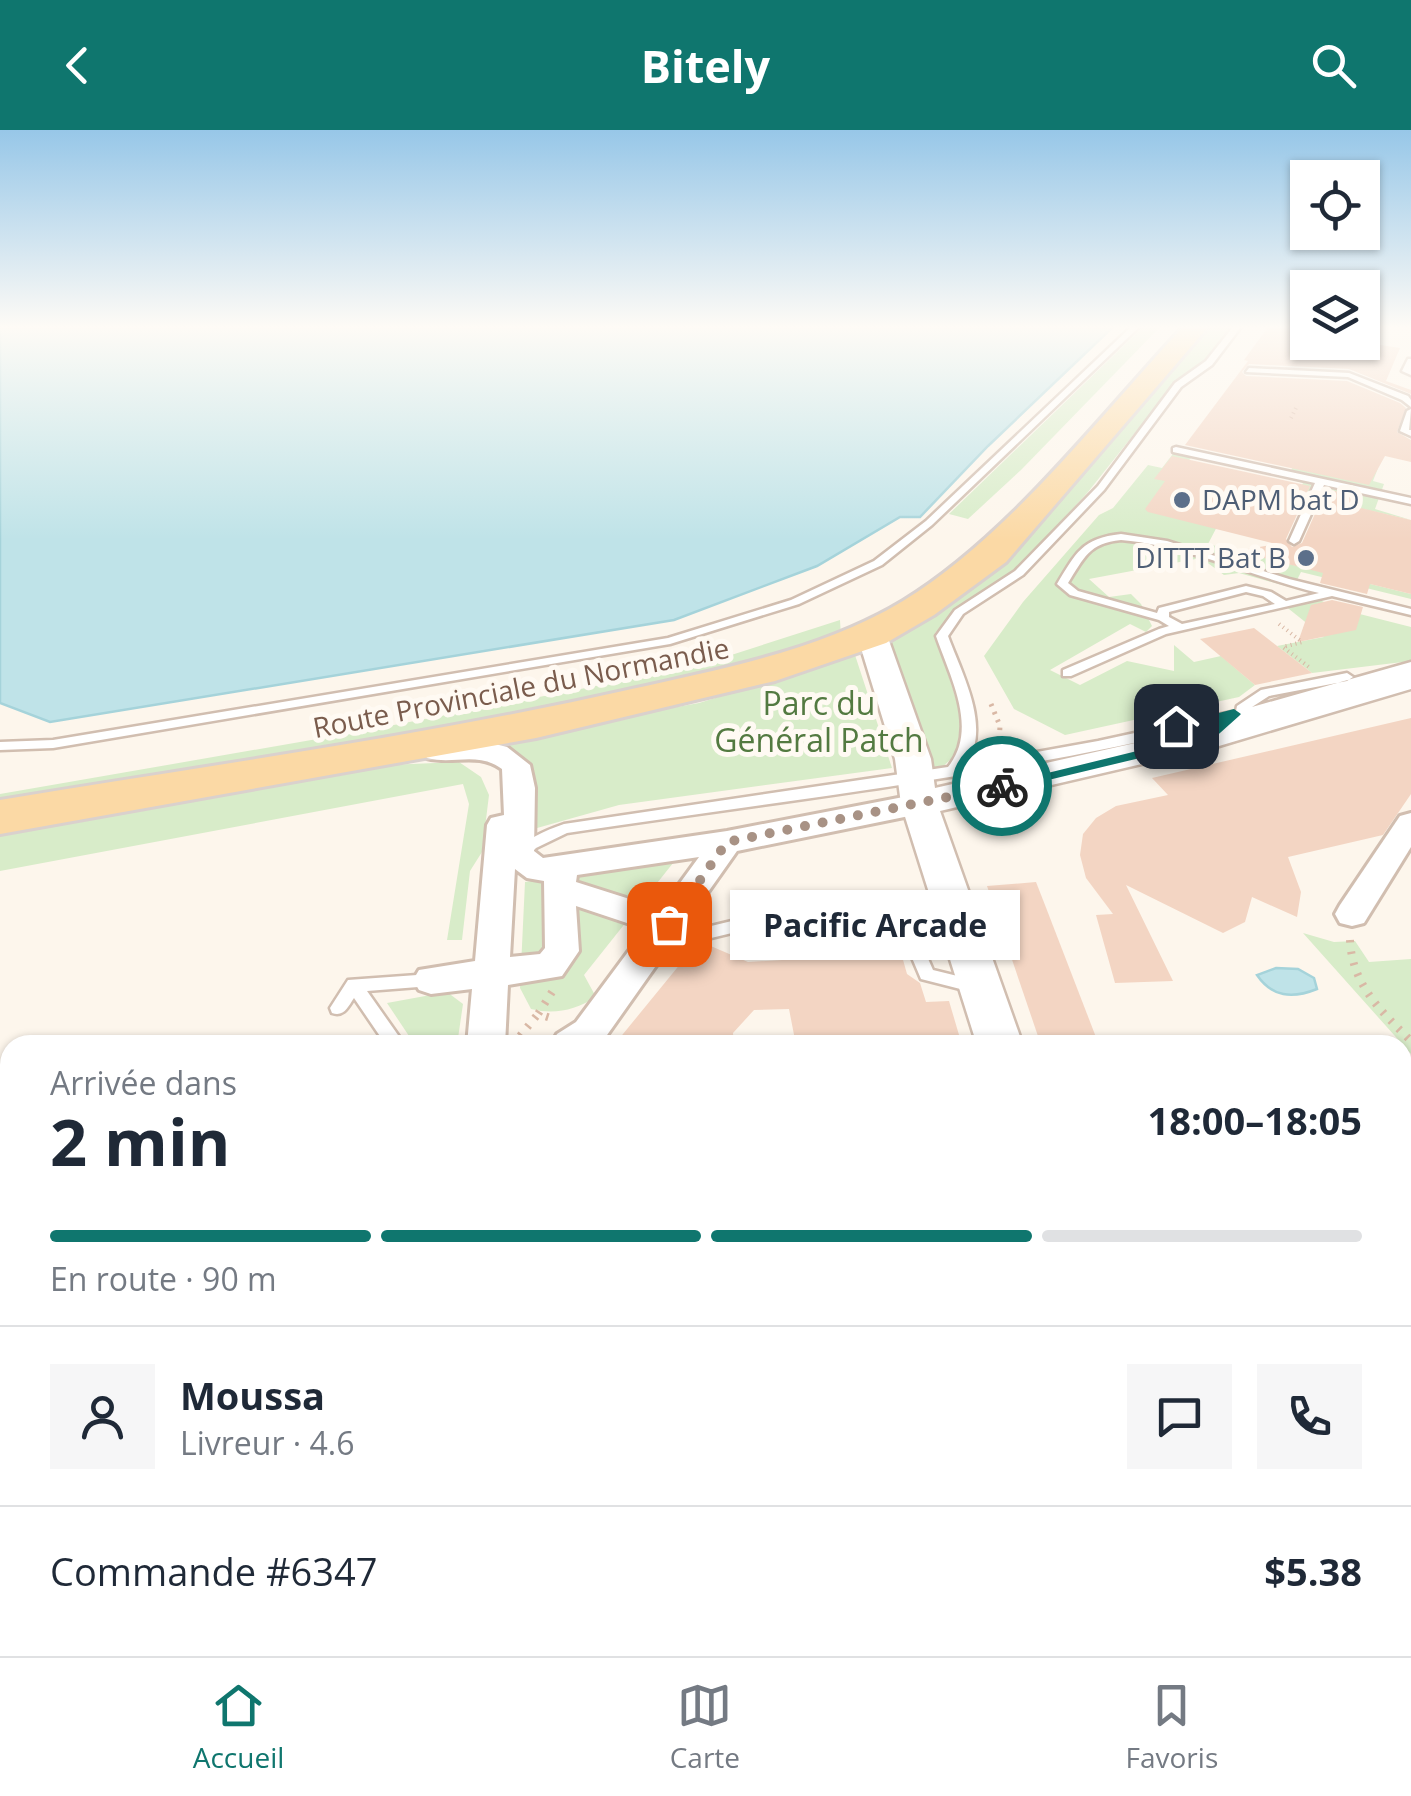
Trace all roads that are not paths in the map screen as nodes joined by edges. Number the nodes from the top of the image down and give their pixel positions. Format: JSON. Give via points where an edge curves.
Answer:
{"nodes":[{"id":1,"x":1060,"y":398,"type":"edge"},
{"id":2,"x":1105,"y":398,"type":"edge"},
{"id":3,"x":1132,"y":398,"type":"edge"},
{"id":4,"x":1168,"y":398,"type":"edge"},
{"id":5,"x":1411,"y":408,"type":"edge"},
{"id":6,"x":1411,"y":433,"type":"edge"},
{"id":7,"x":1176,"y":450,"type":"dead end"},
{"id":8,"x":1320,"y":481,"type":"junction"},
{"id":9,"x":1005,"y":495,"type":"dead end"},
{"id":10,"x":1411,"y":501,"type":"edge"},
{"id":11,"x":1294,"y":542,"type":"dead end"},
{"id":12,"x":1337,"y":592,"type":"junction"},
{"id":13,"x":1284,"y":606,"type":"junction"},
{"id":14,"x":1411,"y":612,"type":"edge"},
{"id":15,"x":1163,"y":618,"type":"junction"},
{"id":16,"x":1180,"y":628,"type":"junction"},
{"id":17,"x":866,"y":637,"type":"junction"},
{"id":18,"x":1411,"y":666,"type":"edge"},
{"id":19,"x":1067,"y":673,"type":"dead end"},
{"id":20,"x":1401,"y":677,"type":"edge"},
{"id":21,"x":1234,"y":714,"type":"junction"},
{"id":22,"x":1206,"y":738,"type":"junction"},
{"id":23,"x":0,"y":746,"type":"edge"},
{"id":24,"x":951,"y":772,"type":"junction"},
{"id":25,"x":259,"y":773,"type":"junction"},
{"id":26,"x":0,"y":782,"type":"edge"},
{"id":27,"x":915,"y":788,"type":"junction"},
{"id":28,"x":0,"y":817,"type":"edge"},
{"id":29,"x":1411,"y":823,"type":"edge"},
{"id":30,"x":727,"y":842,"type":"junction"},
{"id":31,"x":509,"y":870,"type":"junction"},
{"id":32,"x":560,"y":878,"type":"junction"},
{"id":33,"x":951,"y":898,"type":"junction"},
{"id":34,"x":898,"y":906,"type":"junction"},
{"id":35,"x":1352,"y":914,"type":"road end"},
{"id":36,"x":669,"y":924,"type":"junction"},
{"id":37,"x":493,"y":975,"type":"junction"},
{"id":38,"x":431,"y":980,"type":"joint"},
{"id":39,"x":354,"y":985,"type":"junction"},
{"id":40,"x":980,"y":988,"type":"junction"},
{"id":41,"x":338,"y":1008,"type":"dead end"},
{"id":42,"x":389,"y":1035,"type":"edge"},
{"id":43,"x":502,"y":1035,"type":"edge"},
{"id":44,"x":585,"y":1035,"type":"edge"},
{"id":45,"x":996,"y":1035,"type":"edge"}],
"edges":[{"from":1,"to":23,"type":"lane","via":[[878,564],[795,602],[670,641],[53,744]]},
{"from":2,"to":9,"type":"main road"},
{"from":3,"to":17,"type":"main road","name":"Route Provinciale du Normandie","via":[[993,554],[932,600]]},
{"from":4,"to":24,"type":"lane","via":[[1101,488],[1019,573],[960,612],[942,636],[968,718],[970,748]]},
{"from":5,"to":6,"type":"lane","via":[[1404,432]]},
{"from":7,"to":8,"type":"lane"},
{"from":8,"to":10,"type":"lane"},
{"from":8,"to":11,"type":"lane"},
{"from":12,"to":13,"type":"lane"},
{"from":12,"to":14,"type":"lane"},
{"from":12,"to":15,"type":"lane","via":[[1128,539],[1100,539],[1085,549],[1062,584]]},
{"from":13,"to":15,"type":"lane","via":[[1246,589],[1163,610]]},
{"from":13,"to":16,"type":"lane"},
{"from":15,"to":16,"type":"lane"},
{"from":16,"to":19,"type":"lane"},
{"from":17,"to":25,"type":"main road","name":"Route Provinciale du Normandie","via":[[760,672],[536,724]]},
{"from":17,"to":26,"type":"main road","name":"Route Provinciale du Normandie","via":[[860,623],[961,557],[962,535],[861,604],[708,655]]},
{"from":17,"to":27,"type":"street","via":[[898,762]]},
{"from":18,"to":20,"type":"lane"},
{"from":20,"to":21,"type":"lane"},
{"from":20,"to":22,"type":"street"},
{"from":21,"to":22,"type":"lane"},
{"from":21,"to":24,"type":"lane"},
{"from":22,"to":27,"type":"street"},
{"from":24,"to":27,"type":"lane"},
{"from":25,"to":28,"type":"main road","name":"Route Provinciale du Normandie"},
{"from":25,"to":31,"type":"street","via":[[472,758],[491,766],[503,784]]},
{"from":27,"to":30,"type":"street"},
{"from":27,"to":31,"type":"lane","via":[[564,829],[532,844]]},
{"from":27,"to":32,"type":"street","via":[[583,848]]},
{"from":27,"to":33,"type":"street"},
{"from":29,"to":35,"type":"street"},
{"from":30,"to":32,"type":"street"},
{"from":30,"to":36,"type":"street"},
{"from":31,"to":32,"type":"street"},
{"from":31,"to":37,"type":"street"},
{"from":32,"to":36,"type":"street"},
{"from":32,"to":37,"type":"street","via":[[562,951],[550,966]]},
{"from":33,"to":34,"type":"lane"},
{"from":33,"to":40,"type":"street"},
{"from":34,"to":36,"type":"lane","via":[[781,914],[707,933]]},
{"from":34,"to":40,"type":"lane","via":[[927,975]]},
{"from":36,"to":44,"type":"street"},
{"from":37,"to":38,"type":"street"},
{"from":37,"to":43,"type":"street"},
{"from":38,"to":39,"type":"lane"},
{"from":39,"to":41,"type":"lane"},
{"from":39,"to":42,"type":"lane"},
{"from":40,"to":45,"type":"street"}]}
